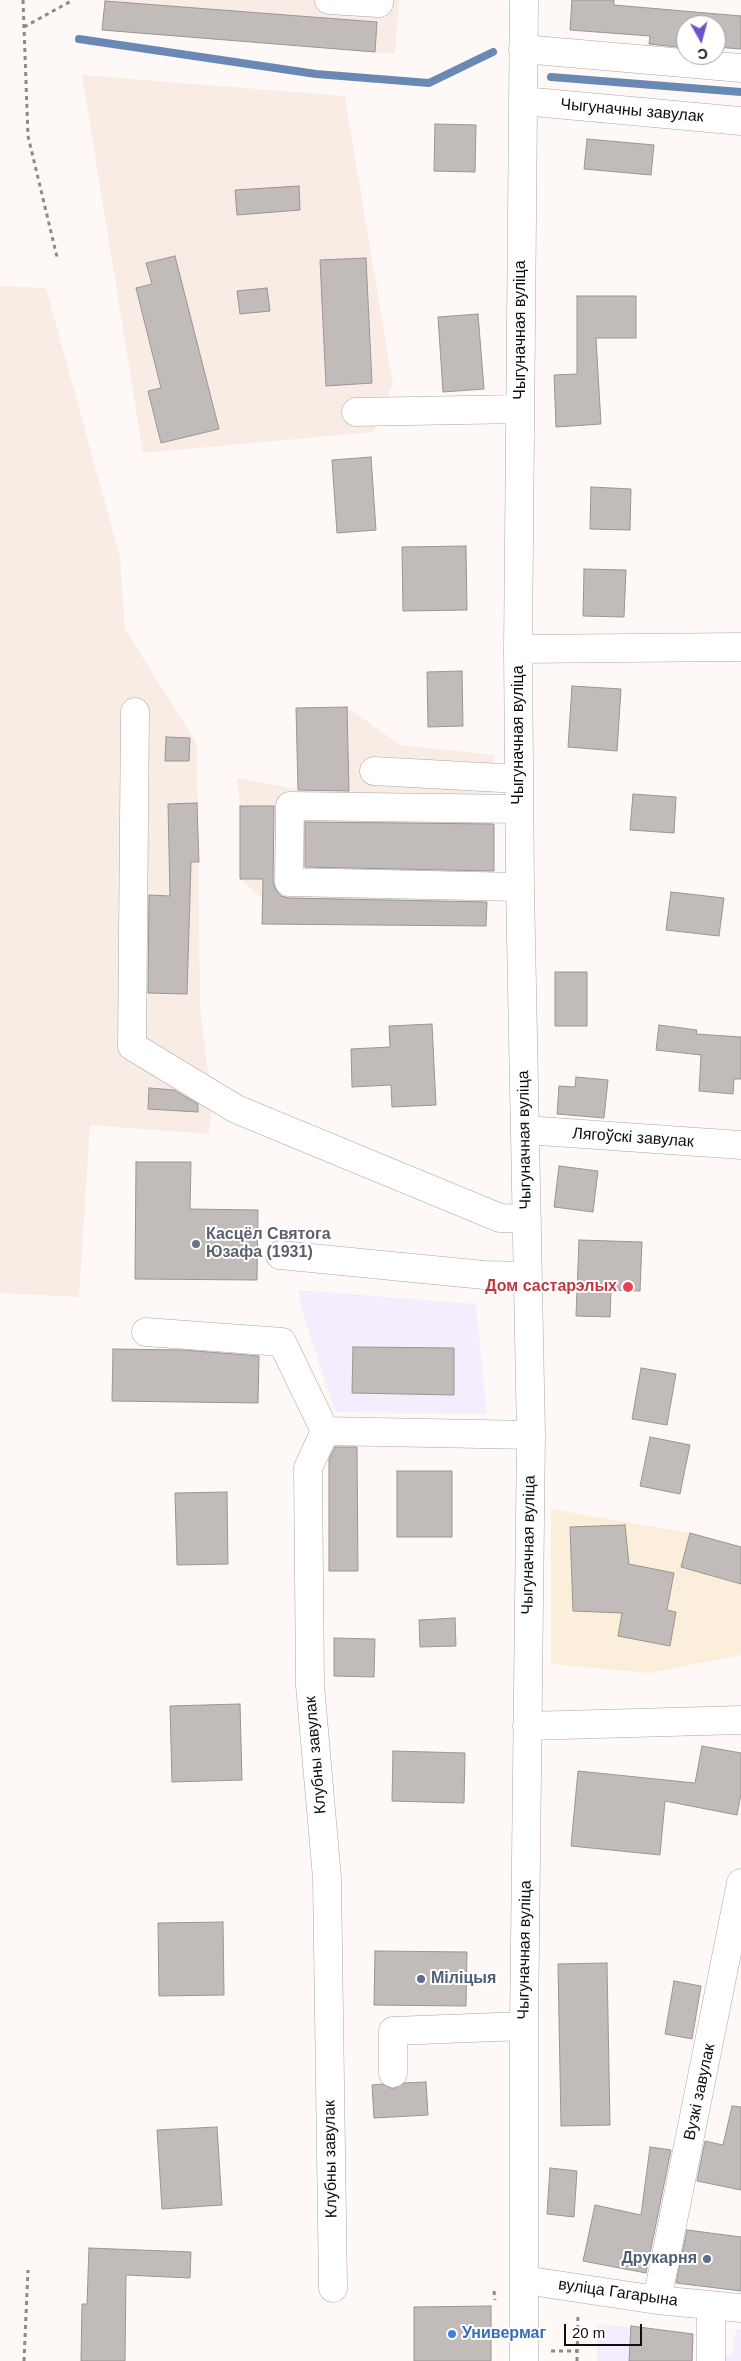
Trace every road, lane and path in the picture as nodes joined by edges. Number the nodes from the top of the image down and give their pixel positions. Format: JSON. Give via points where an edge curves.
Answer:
{"nodes":[{"id":1,"x":23,"y":0,"type":"edge"},
{"id":2,"x":73,"y":0,"type":"edge"},
{"id":3,"x":329,"y":0,"type":"edge"},
{"id":4,"x":379,"y":0,"type":"edge"},
{"id":5,"x":524,"y":0,"type":"edge"},
{"id":6,"x":24,"y":26,"type":"junction"},
{"id":7,"x":523,"y":48,"type":"junction"},
{"id":8,"x":741,"y":68,"type":"edge"},
{"id":9,"x":523,"y":101,"type":"junction"},
{"id":10,"x":741,"y":121,"type":"edge"},
{"id":11,"x":57,"y":257,"type":"dead end"},
{"id":12,"x":520,"y":409,"type":"junction"},
{"id":13,"x":356,"y":412,"type":"dead end"},
{"id":14,"x":741,"y":647,"type":"edge"},
{"id":15,"x":518,"y":649,"type":"junction"},
{"id":16,"x":135,"y":712,"type":"dead end"},
{"id":17,"x":374,"y":771,"type":"dead end"},
{"id":18,"x":519,"y":779,"type":"junction"},
{"id":19,"x":519,"y":809,"type":"junction"},
{"id":20,"x":520,"y":887,"type":"junction"},
{"id":21,"x":525,"y":1130,"type":"junction"},
{"id":22,"x":741,"y":1145,"type":"edge"},
{"id":23,"x":528,"y":1219,"type":"junction"},
{"id":24,"x":280,"y":1255,"type":"dead end"},
{"id":25,"x":528,"y":1276,"type":"junction"},
{"id":26,"x":146,"y":1332,"type":"dead end"},
{"id":27,"x":325,"y":1431,"type":"junction"},
{"id":28,"x":530,"y":1436,"type":"junction"},
{"id":29,"x":741,"y":1720,"type":"edge"},
{"id":30,"x":527,"y":1726,"type":"junction"},
{"id":31,"x":741,"y":1882,"type":"edge"},
{"id":32,"x":524,"y":2026,"type":"junction"},
{"id":33,"x":393,"y":2074,"type":"dead end"},
{"id":34,"x":28,"y":2270,"type":"dead end"},
{"id":35,"x":524,"y":2280,"type":"junction"},
{"id":36,"x":333,"y":2288,"type":"dead end"},
{"id":37,"x":657,"y":2300,"type":"junction"},
{"id":38,"x":711,"y":2305,"type":"junction"},
{"id":39,"x":741,"y":2308,"type":"edge"},
{"id":40,"x":24,"y":2361,"type":"edge"},
{"id":41,"x":524,"y":2361,"type":"edge"},
{"id":42,"x":711,"y":2361,"type":"edge"}],
"edges":[{"from":1,"to":6,"type":"path"},
{"from":2,"to":6,"type":"path"},
{"from":3,"to":4,"type":"street","via":[[379,3]]},
{"from":5,"to":7,"type":"street","name":"Чыгуначная вуліца"},
{"from":6,"to":11,"type":"path","via":[[28,136]]},
{"from":7,"to":8,"type":"street"},
{"from":7,"to":9,"type":"street","name":"Чыгуначная вуліца"},
{"from":9,"to":10,"type":"street","name":"Чыгуначны завулак"},
{"from":9,"to":12,"type":"street","name":"Чыгуначная вуліца"},
{"from":12,"to":13,"type":"street"},
{"from":12,"to":15,"type":"street","name":"Чыгуначная вуліца"},
{"from":14,"to":15,"type":"street"},
{"from":15,"to":18,"type":"street","name":"Чыгуначная вуліца"},
{"from":16,"to":23,"type":"street","via":[[132,1046],[236,1108],[500,1218]]},
{"from":17,"to":18,"type":"street"},
{"from":18,"to":19,"type":"street","name":"Чыгуначная вуліца"},
{"from":19,"to":20,"type":"street","name":"Чыгуначная вуліца"},
{"from":19,"to":20,"type":"street","via":[[290,806],[289,882]]},
{"from":20,"to":21,"type":"street","name":"Чыгуначная вуліца"},
{"from":21,"to":22,"type":"street","name":"Лягоўскі завулак"},
{"from":21,"to":23,"type":"street","name":"Чыгуначная вуліца"},
{"from":23,"to":25,"type":"street","name":"Чыгуначная вуліца"},
{"from":24,"to":25,"type":"street","via":[[484,1275]]},
{"from":25,"to":28,"type":"street","name":"Чыгуначная вуліца"},
{"from":26,"to":27,"type":"street","via":[[282,1342]]},
{"from":27,"to":28,"type":"street"},
{"from":27,"to":36,"type":"street","name":"Клубны завулак","via":[[308,1468],[310,1685],[327,1878]]},
{"from":28,"to":30,"type":"street","name":"Чыгуначная вуліца"},
{"from":29,"to":30,"type":"street"},
{"from":30,"to":32,"type":"street","name":"Чыгуначная вуліца"},
{"from":31,"to":37,"type":"street","name":"Вузкі завулак"},
{"from":32,"to":33,"type":"street","via":[[393,2031]]},
{"from":32,"to":35,"type":"street","name":"Чыгуначная вуліца"},
{"from":34,"to":40,"type":"path"},
{"from":35,"to":37,"type":"street","name":"вуліца Гагарына"},
{"from":35,"to":41,"type":"street","name":"Чыгуначная вуліца"},
{"from":37,"to":38,"type":"street","name":"вуліца Гагарына"},
{"from":38,"to":39,"type":"street","name":"вуліца Гагарына"},
{"from":38,"to":42,"type":"street"}]}
